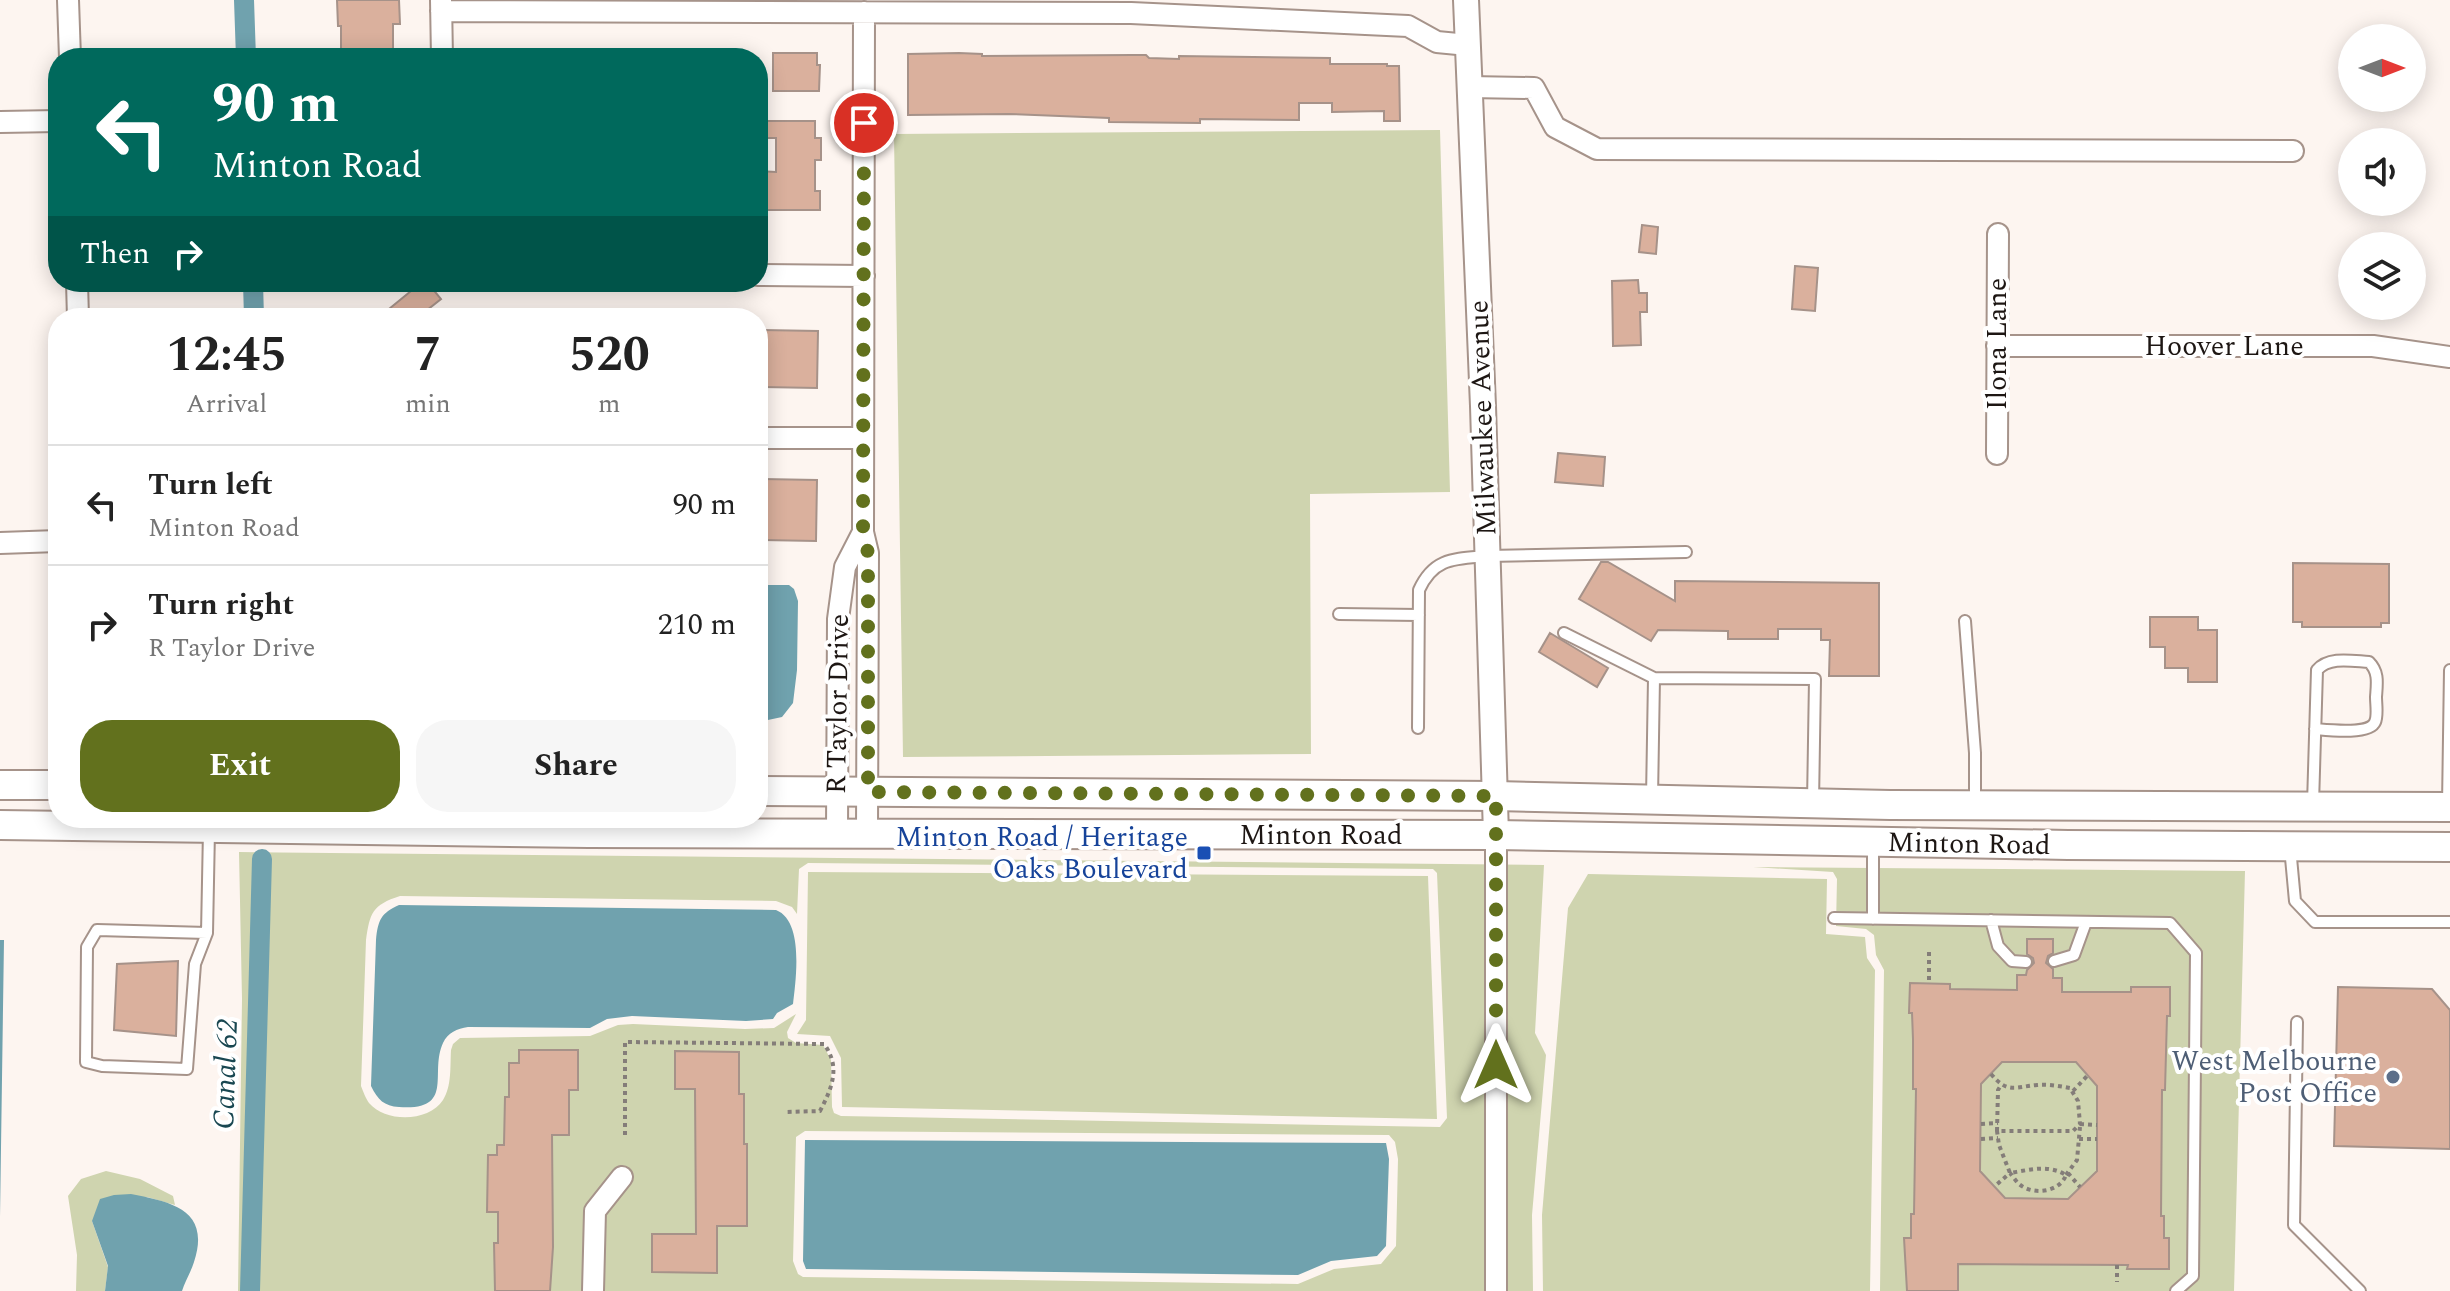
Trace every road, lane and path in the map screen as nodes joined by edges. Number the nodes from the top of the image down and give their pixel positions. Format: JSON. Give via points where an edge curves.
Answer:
{"nodes":[{"id":1,"x":68,"y":0,"type":"edge"},
{"id":2,"x":1466,"y":0,"type":"edge"},
{"id":3,"x":441,"y":5,"type":"edge"},
{"id":4,"x":1131,"y":6,"type":"edge"},
{"id":5,"x":864,"y":12,"type":"junction"},
{"id":6,"x":1468,"y":45,"type":"junction"},
{"id":7,"x":70,"y":48,"type":"edge"},
{"id":8,"x":442,"y":48,"type":"edge"},
{"id":9,"x":1469,"y":87,"type":"junction"},
{"id":10,"x":48,"y":121,"type":"edge"},
{"id":11,"x":0,"y":122,"type":"edge"},
{"id":12,"x":2293,"y":151,"type":"dead end"},
{"id":13,"x":1998,"y":234,"type":"dead end"},
{"id":14,"x":768,"y":275,"type":"edge"},
{"id":15,"x":864,"y":276,"type":"junction"},
{"id":16,"x":1997,"y":346,"type":"junction"},
{"id":17,"x":2450,"y":357,"type":"edge"},
{"id":18,"x":768,"y":438,"type":"edge"},
{"id":19,"x":863,"y":438,"type":"junction"},
{"id":20,"x":1997,"y":454,"type":"dead end"},
{"id":21,"x":863,"y":532,"type":"junction"},
{"id":22,"x":48,"y":541,"type":"edge"},
{"id":23,"x":0,"y":543,"type":"edge"},
{"id":24,"x":1686,"y":552,"type":"dead end"},
{"id":25,"x":1488,"y":556,"type":"junction"},
{"id":26,"x":839,"y":606,"type":"junction"},
{"id":27,"x":868,"y":607,"type":"junction"},
{"id":28,"x":1339,"y":614,"type":"dead end"},
{"id":29,"x":1419,"y":615,"type":"junction"},
{"id":30,"x":1965,"y":621,"type":"dead end"},
{"id":31,"x":1564,"y":633,"type":"dead end"},
{"id":32,"x":2450,"y":670,"type":"edge"},
{"id":33,"x":1654,"y":678,"type":"junction"},
{"id":34,"x":837,"y":686,"type":"junction"},
{"id":35,"x":868,"y":687,"type":"junction"},
{"id":36,"x":1418,"y":728,"type":"dead end"},
{"id":37,"x":2315,"y":729,"type":"junction"},
{"id":38,"x":2450,"y":733,"type":"edge"},
{"id":39,"x":0,"y":785,"type":"edge"},
{"id":40,"x":48,"y":785,"type":"edge"},
{"id":41,"x":768,"y":791,"type":"edge"},
{"id":42,"x":836,"y":791,"type":"junction"},
{"id":43,"x":868,"y":792,"type":"junction"},
{"id":44,"x":1496,"y":796,"type":"junction"},
{"id":45,"x":1652,"y":800,"type":"junction"},
{"id":46,"x":1813,"y":803,"type":"junction"},
{"id":47,"x":1975,"y":805,"type":"junction"},
{"id":48,"x":2313,"y":806,"type":"junction"},
{"id":49,"x":2449,"y":807,"type":"edge"},
{"id":50,"x":0,"y":825,"type":"edge"},
{"id":51,"x":48,"y":826,"type":"edge"},
{"id":52,"x":209,"y":828,"type":"joint"},
{"id":53,"x":837,"y":833,"type":"junction"},
{"id":54,"x":867,"y":833,"type":"junction"},
{"id":55,"x":1496,"y":835,"type":"junction"},
{"id":56,"x":1873,"y":842,"type":"junction"},
{"id":57,"x":2290,"y":847,"type":"junction"},
{"id":58,"x":2450,"y":847,"type":"edge"},
{"id":59,"x":1834,"y":918,"type":"dead end"},
{"id":60,"x":1873,"y":919,"type":"junction"},
{"id":61,"x":1991,"y":920,"type":"junction"},
{"id":62,"x":2086,"y":922,"type":"junction"},
{"id":63,"x":2450,"y":922,"type":"edge"},
{"id":64,"x":207,"y":933,"type":"junction"},
{"id":65,"x":1929,"y":952,"type":"dead end"},
{"id":66,"x":2054,"y":961,"type":"dead end"},
{"id":67,"x":2026,"y":962,"type":"dead end"},
{"id":68,"x":1929,"y":984,"type":"dead end"},
{"id":69,"x":2297,"y":1022,"type":"dead end"},
{"id":70,"x":1991,"y":1074,"type":"dead end"},
{"id":71,"x":2088,"y":1075,"type":"dead end"},
{"id":72,"x":2001,"y":1085,"type":"junction"},
{"id":73,"x":2073,"y":1091,"type":"junction"},
{"id":74,"x":786,"y":1112,"type":"dead end"},
{"id":75,"x":1998,"y":1123,"type":"junction"},
{"id":76,"x":1981,"y":1124,"type":"dead end"},
{"id":77,"x":2097,"y":1125,"type":"dead end"},
{"id":78,"x":2080,"y":1126,"type":"junction"},
{"id":79,"x":1998,"y":1134,"type":"junction"},
{"id":80,"x":625,"y":1135,"type":"dead end"},
{"id":81,"x":1981,"y":1139,"type":"dead end"},
{"id":82,"x":2079,"y":1139,"type":"junction"},
{"id":83,"x":2097,"y":1139,"type":"dead end"},
{"id":84,"x":2010,"y":1173,"type":"junction"},
{"id":85,"x":2067,"y":1174,"type":"junction"},
{"id":86,"x":622,"y":1177,"type":"dead end"},
{"id":87,"x":1995,"y":1186,"type":"dead end"},
{"id":88,"x":2080,"y":1187,"type":"dead end"},
{"id":89,"x":2117,"y":1265,"type":"dead end"},
{"id":90,"x":2117,"y":1282,"type":"dead end"},
{"id":91,"x":593,"y":1291,"type":"edge"},
{"id":92,"x":1496,"y":1291,"type":"edge"},
{"id":93,"x":2176,"y":1291,"type":"edge"},
{"id":94,"x":2360,"y":1291,"type":"edge"}],
"edges":[{"from":1,"to":7,"type":"street"},
{"from":2,"to":6,"type":"street","name":"Milwaukee Avenue"},
{"from":3,"to":5,"type":"street"},
{"from":3,"to":8,"type":"street"},
{"from":4,"to":5,"type":"street"},
{"from":4,"to":6,"type":"street","via":[[1408,26],[1437,42]]},
{"from":5,"to":15,"type":"street","name":"R Taylor Drive"},
{"from":6,"to":9,"type":"street","name":"Milwaukee Avenue"},
{"from":9,"to":12,"type":"street","via":[[1534,88],[1555,127],[1597,149]]},
{"from":9,"to":25,"type":"street","name":"Milwaukee Avenue"},
{"from":10,"to":11,"type":"street"},
{"from":13,"to":16,"type":"street","name":"Ilona Lane"},
{"from":14,"to":15,"type":"street"},
{"from":15,"to":19,"type":"street","name":"R Taylor Drive"},
{"from":16,"to":17,"type":"street","name":"Hoover Lane","via":[[2373,346]]},
{"from":16,"to":20,"type":"street","name":"Ilona Lane"},
{"from":18,"to":19,"type":"street"},
{"from":19,"to":21,"type":"street","name":"R Taylor Drive"},
{"from":21,"to":26,"type":"street","name":"R Taylor Drive","via":[[845,567]]},
{"from":21,"to":27,"type":"street","name":"R Taylor Drive"},
{"from":22,"to":23,"type":"street"},
{"from":24,"to":25,"type":"lane"},
{"from":25,"to":29,"type":"lane","via":[[1435,566],[1419,590]]},
{"from":25,"to":44,"type":"street","name":"Milwaukee Avenue"},
{"from":26,"to":27,"type":"street"},
{"from":26,"to":34,"type":"street","name":"R Taylor Drive"},
{"from":27,"to":35,"type":"street","name":"R Taylor Drive"},
{"from":28,"to":29,"type":"lane"},
{"from":29,"to":36,"type":"lane"},
{"from":30,"to":47,"type":"lane"},
{"from":31,"to":33,"type":"lane"},
{"from":32,"to":38,"type":"lane"},
{"from":33,"to":45,"type":"lane"},
{"from":33,"to":46,"type":"lane","via":[[1815,679]]},
{"from":34,"to":35,"type":"street"},
{"from":34,"to":42,"type":"street","name":"R Taylor Drive"},
{"from":35,"to":43,"type":"street","name":"R Taylor Drive"},
{"from":37,"to":37,"type":"lane","via":[[2317,670],[2331,661],[2369,662],[2377,679],[2376,721],[2371,728]]},
{"from":37,"to":48,"type":"lane"},
{"from":38,"to":49,"type":"lane"},
{"from":39,"to":40,"type":"main road"},
{"from":41,"to":42,"type":"main road","name":"Minton Road"},
{"from":42,"to":43,"type":"main road","name":"Minton Road"},
{"from":42,"to":53,"type":"street","name":"R Taylor Drive"},
{"from":43,"to":44,"type":"main road","name":"Minton Road"},
{"from":43,"to":54,"type":"street","name":"R Taylor Drive"},
{"from":44,"to":45,"type":"main road","name":"Minton Road"},
{"from":44,"to":55,"type":"street","name":"Milwaukee Avenue"},
{"from":45,"to":46,"type":"main road","name":"Minton Road"},
{"from":46,"to":47,"type":"main road","name":"Minton Road"},
{"from":47,"to":48,"type":"main road","name":"Minton Road"},
{"from":48,"to":49,"type":"main road","name":"Minton Road"},
{"from":50,"to":51,"type":"main road","name":"Minton Road"},
{"from":52,"to":53,"type":"main road","name":"Minton Road"},
{"from":52,"to":64,"type":"lane"},
{"from":53,"to":54,"type":"main road","name":"Minton Road"},
{"from":54,"to":55,"type":"main road","name":"Minton Road"},
{"from":55,"to":56,"type":"main road","name":"Minton Road"},
{"from":55,"to":92,"type":"street"},
{"from":56,"to":57,"type":"main road","name":"Minton Road"},
{"from":56,"to":60,"type":"lane"},
{"from":57,"to":58,"type":"main road","name":"Minton Road"},
{"from":57,"to":63,"type":"lane","via":[[2295,901],[2315,922]]},
{"from":59,"to":60,"type":"lane"},
{"from":60,"to":61,"type":"lane"},
{"from":61,"to":62,"type":"lane"},
{"from":61,"to":67,"type":"lane","via":[[1998,946],[2012,961]]},
{"from":62,"to":66,"type":"lane","via":[[2074,955]]},
{"from":62,"to":93,"type":"lane","via":[[2170,923],[2196,953],[2193,1276]]},
{"from":64,"to":64,"type":"lane","via":[[97,930],[87,947],[86,1062],[187,1069],[195,964]]},
{"from":65,"to":68,"type":"path"},
{"from":69,"to":94,"type":"lane","via":[[2294,1225]]},
{"from":70,"to":72,"type":"path"},
{"from":71,"to":73,"type":"path"},
{"from":72,"to":73,"type":"path","via":[[2053,1085]]},
{"from":72,"to":75,"type":"path"},
{"from":73,"to":78,"type":"path"},
{"from":74,"to":80,"type":"path","via":[[820,1111],[835,1068],[824,1044],[625,1042]]},
{"from":75,"to":76,"type":"path"},
{"from":75,"to":79,"type":"path"},
{"from":77,"to":78,"type":"path"},
{"from":78,"to":79,"type":"path","via":[[2073,1131]]},
{"from":78,"to":82,"type":"path"},
{"from":79,"to":81,"type":"path"},
{"from":79,"to":84,"type":"path"},
{"from":82,"to":83,"type":"path"},
{"from":82,"to":85,"type":"path","via":[[2077,1160]]},
{"from":84,"to":85,"type":"path","via":[[2034,1168]]},
{"from":84,"to":85,"type":"path","via":[[2018,1184],[2041,1191],[2056,1187]]},
{"from":84,"to":87,"type":"path"},
{"from":85,"to":88,"type":"path"},
{"from":86,"to":91,"type":"street","via":[[595,1211]]},
{"from":89,"to":90,"type":"path"}]}
